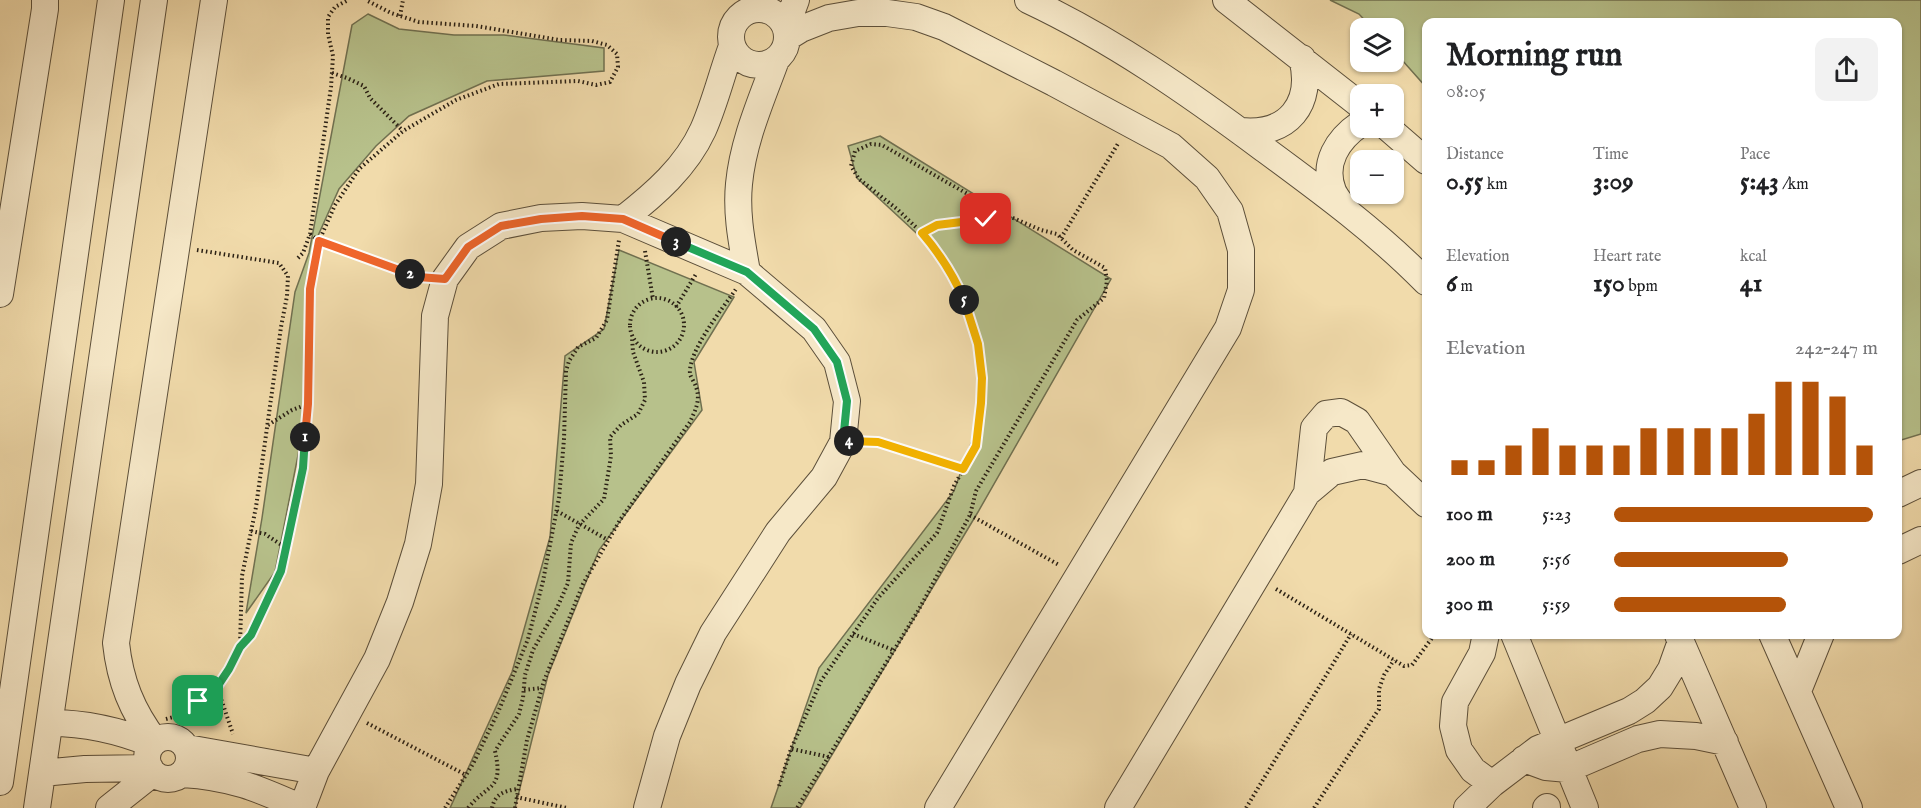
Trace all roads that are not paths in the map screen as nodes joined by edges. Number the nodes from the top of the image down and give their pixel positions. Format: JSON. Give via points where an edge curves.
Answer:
{"nodes":[{"id":1,"x":45,"y":0,"type":"edge"},
{"id":2,"x":111,"y":0,"type":"edge"},
{"id":3,"x":154,"y":0,"type":"edge"},
{"id":4,"x":214,"y":0,"type":"edge"},
{"id":5,"x":796,"y":0,"type":"edge"},
{"id":6,"x":1028,"y":0,"type":"edge"},
{"id":7,"x":1226,"y":0,"type":"edge"},
{"id":8,"x":745,"y":6,"type":"edge"},
{"id":9,"x":787,"y":32,"type":"junction"},
{"id":10,"x":732,"y":46,"type":"junction"},
{"id":11,"x":1302,"y":58,"type":"junction"},
{"id":12,"x":776,"y":60,"type":"junction"},
{"id":13,"x":1350,"y":97,"type":"edge"},
{"id":14,"x":1240,"y":131,"type":"junction"},
{"id":15,"x":1350,"y":132,"type":"edge"},
{"id":16,"x":1400,"y":138,"type":"edge"},
{"id":17,"x":1422,"y":158,"type":"edge"},
{"id":18,"x":1343,"y":207,"type":"junction"},
{"id":19,"x":632,"y":223,"type":"junction"},
{"id":20,"x":747,"y":272,"type":"junction"},
{"id":21,"x":1422,"y":278,"type":"edge"},
{"id":22,"x":0,"y":294,"type":"edge"},
{"id":23,"x":1393,"y":473,"type":"junction"},
{"id":24,"x":1921,"y":483,"type":"edge"},
{"id":25,"x":1902,"y":492,"type":"edge"},
{"id":26,"x":1307,"y":493,"type":"junction"},
{"id":27,"x":1422,"y":500,"type":"edge"},
{"id":28,"x":1921,"y":540,"type":"edge"},
{"id":29,"x":1902,"y":549,"type":"edge"},
{"id":30,"x":1485,"y":639,"type":"edge"},
{"id":31,"x":1516,"y":639,"type":"edge"},
{"id":32,"x":1679,"y":639,"type":"edge"},
{"id":33,"x":1679,"y":639,"type":"edge"},
{"id":34,"x":1774,"y":639,"type":"edge"},
{"id":35,"x":1819,"y":639,"type":"edge"},
{"id":36,"x":1798,"y":691,"type":"junction"},
{"id":37,"x":50,"y":723,"type":"junction"},
{"id":38,"x":1556,"y":741,"type":"junction"},
{"id":39,"x":1725,"y":742,"type":"junction"},
{"id":40,"x":187,"y":748,"type":"junction"},
{"id":41,"x":150,"y":750,"type":"junction"},
{"id":42,"x":1524,"y":759,"type":"junction"},
{"id":43,"x":1568,"y":769,"type":"junction"},
{"id":44,"x":316,"y":771,"type":"junction"},
{"id":45,"x":42,"y":773,"type":"junction"},
{"id":46,"x":182,"y":774,"type":"junction"},
{"id":47,"x":0,"y":782,"type":"edge"},
{"id":48,"x":1492,"y":784,"type":"junction"},
{"id":49,"x":37,"y":808,"type":"edge"},
{"id":50,"x":109,"y":808,"type":"edge"},
{"id":51,"x":302,"y":808,"type":"edge"},
{"id":52,"x":647,"y":808,"type":"edge"},
{"id":53,"x":938,"y":808,"type":"edge"},
{"id":54,"x":1118,"y":808,"type":"edge"},
{"id":55,"x":1467,"y":808,"type":"edge"},
{"id":56,"x":1585,"y":808,"type":"edge"},
{"id":57,"x":1753,"y":808,"type":"edge"},
{"id":58,"x":1849,"y":808,"type":"edge"}],
"edges":[{"from":1,"to":22,"type":"street"},
{"from":2,"to":47,"type":"street"},
{"from":3,"to":37,"type":"street"},
{"from":4,"to":41,"type":"street","via":[[116,643],[123,685]]},
{"from":5,"to":9,"type":"street"},
{"from":6,"to":14,"type":"street","via":[[1166,78]]},
{"from":7,"to":11,"type":"street"},
{"from":8,"to":9,"type":"street","via":[[773,12],[781,18]]},
{"from":8,"to":10,"type":"street","via":[[731,29]]},
{"from":9,"to":12,"type":"street","via":[[787,46]]},
{"from":9,"to":53,"type":"street","via":[[829,18],[887,12],[944,27],[1171,146],[1207,178],[1230,211],[1241,250],[1241,290],[1228,328]]},
{"from":10,"to":12,"type":"street","via":[[745,62],[766,65]]},
{"from":10,"to":19,"type":"street","via":[[703,130],[682,164]]},
{"from":11,"to":13,"type":"street"},
{"from":11,"to":14,"type":"street","via":[[1305,91],[1288,120],[1257,133]]},
{"from":12,"to":20,"type":"street","via":[[747,141],[739,184],[739,228]]},
{"from":14,"to":18,"type":"street"},
{"from":15,"to":18,"type":"street","via":[[1333,152],[1329,172],[1333,191]]},
{"from":16,"to":17,"type":"street"},
{"from":18,"to":21,"type":"street"},
{"from":19,"to":20,"type":"street"},
{"from":19,"to":44,"type":"street","via":[[582,216],[501,226],[468,247],[445,279],[435,316],[429,484],[418,544],[385,640]]},
{"from":20,"to":52,"type":"street","via":[[814,329],[837,362],[847,401],[843,442],[825,477],[778,532],[713,633],[667,736]]},
{"from":23,"to":26,"type":"street","via":[[1363,465],[1332,472]]},
{"from":23,"to":26,"type":"street","via":[[1357,421],[1341,412],[1326,414],[1314,428]]},
{"from":23,"to":27,"type":"street"},
{"from":24,"to":25,"type":"street"},
{"from":26,"to":54,"type":"street"},
{"from":28,"to":29,"type":"street"},
{"from":30,"to":48,"type":"street","via":[[1482,653],[1455,702],[1453,726],[1459,750],[1473,770]]},
{"from":31,"to":38,"type":"street"},
{"from":32,"to":38,"type":"street","via":[[1671,669],[1645,701]]},
{"from":33,"to":39,"type":"street"},
{"from":34,"to":36,"type":"street"},
{"from":35,"to":36,"type":"street"},
{"from":36,"to":58,"type":"street"},
{"from":37,"to":41,"type":"street","via":[[112,730]]},
{"from":37,"to":45,"type":"street"},
{"from":38,"to":42,"type":"street"},
{"from":38,"to":43,"type":"street"},
{"from":39,"to":43,"type":"street","via":[[1696,735],[1660,734],[1638,739]]},
{"from":39,"to":57,"type":"street"},
{"from":40,"to":41,"type":"street","via":[[169,736]]},
{"from":40,"to":44,"type":"street"},
{"from":40,"to":46,"type":"street","via":[[189,762]]},
{"from":41,"to":45,"type":"street","via":[[96,768]]},
{"from":41,"to":46,"type":"street","via":[[167,779]]},
{"from":41,"to":50,"type":"street"},
{"from":42,"to":43,"type":"street"},
{"from":42,"to":48,"type":"street"},
{"from":43,"to":56,"type":"street"},
{"from":44,"to":51,"type":"street"},
{"from":45,"to":49,"type":"street"},
{"from":46,"to":51,"type":"street","via":[[245,783]]},
{"from":48,"to":55,"type":"street"}]}
